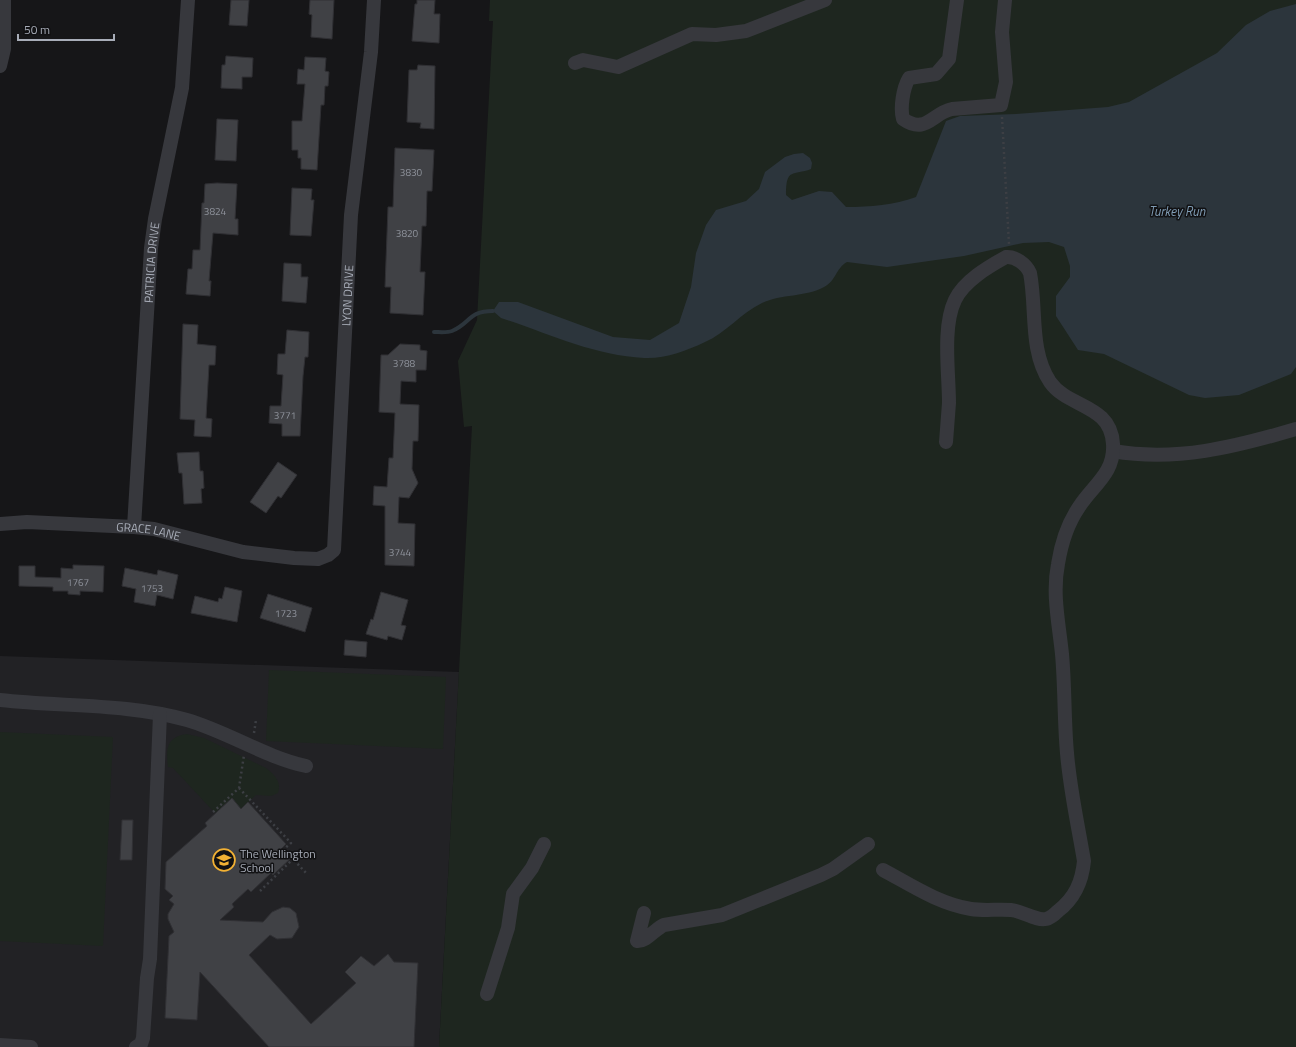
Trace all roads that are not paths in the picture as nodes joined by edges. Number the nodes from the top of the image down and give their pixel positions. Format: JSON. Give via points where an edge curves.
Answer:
{"nodes":[{"id":1,"x":4,"y":0,"type":"edge"},
{"id":2,"x":188,"y":0,"type":"edge"},
{"id":3,"x":374,"y":0,"type":"edge"},
{"id":4,"x":825,"y":0,"type":"edge"},
{"id":5,"x":957,"y":0,"type":"edge"},
{"id":6,"x":1005,"y":0,"type":"edge"},
{"id":7,"x":575,"y":63,"type":"dead end"},
{"id":8,"x":0,"y":66,"type":"edge"},
{"id":9,"x":1296,"y":429,"type":"edge"},
{"id":10,"x":946,"y":442,"type":"dead end"},
{"id":11,"x":1113,"y":451,"type":"junction"},
{"id":12,"x":0,"y":524,"type":"edge"},
{"id":13,"x":134,"y":527,"type":"junction"},
{"id":14,"x":294,"y":558,"type":"joint"},
{"id":15,"x":0,"y":700,"type":"edge"},
{"id":16,"x":160,"y":714,"type":"junction"},
{"id":17,"x":306,"y":766,"type":"dead end"},
{"id":18,"x":544,"y":844,"type":"dead end"},
{"id":19,"x":868,"y":844,"type":"dead end"},
{"id":20,"x":883,"y":870,"type":"dead end"},
{"id":21,"x":644,"y":913,"type":"dead end"},
{"id":22,"x":487,"y":994,"type":"dead end"},
{"id":23,"x":0,"y":1045,"type":"edge"},
{"id":24,"x":31,"y":1047,"type":"edge"},
{"id":25,"x":136,"y":1047,"type":"edge"}],
"edges":[{"from":1,"to":8,"type":"street","via":[[4,49]]},
{"from":2,"to":13,"type":"street","name":"PATRICIA DRIVE","via":[[182,88],[151,248]]},
{"from":3,"to":14,"type":"street","name":"LYON DRIVE","via":[[371,52],[351,215],[335,544],[334,550],[328,555],[318,558]]},
{"from":4,"to":7,"type":"street","via":[[746,31],[716,35],[692,34],[618,67],[583,60]]},
{"from":5,"to":6,"type":"street","via":[[949,59],[936,74],[910,78],[906,83],[901,112],[903,119],[910,124],[930,122],[944,110],[1001,104],[1006,82],[1002,32]]},
{"from":9,"to":11,"type":"street","via":[[1214,451],[1182,455],[1142,456]]},
{"from":10,"to":11,"type":"street","via":[[949,402],[948,353],[951,312],[955,300],[974,278],[1006,257],[1010,257],[1024,264],[1030,273],[1038,355],[1042,369],[1061,394],[1101,416],[1112,438]]},
{"from":11,"to":20,"type":"street","via":[[1111,466],[1071,521],[1056,573],[1055,590],[1062,654],[1067,752],[1073,804],[1084,861],[1072,899],[1046,919],[1035,918],[1025,912],[1014,910],[972,909],[939,900]]},
{"from":12,"to":13,"type":"street","name":"GRACE LANE","via":[[27,522]]},
{"from":13,"to":14,"type":"street","name":"GRACE LANE","via":[[154,529],[244,552]]},
{"from":15,"to":16,"type":"street","via":[[118,708]]},
{"from":16,"to":17,"type":"street","via":[[195,723],[284,761]]},
{"from":16,"to":25,"type":"street","via":[[150,959],[144,1038]]},
{"from":18,"to":22,"type":"street","via":[[532,868],[513,894],[508,928]]},
{"from":19,"to":21,"type":"street","via":[[833,869],[722,915],[664,925],[640,942],[637,941]]},
{"from":23,"to":24,"type":"street"}]}
